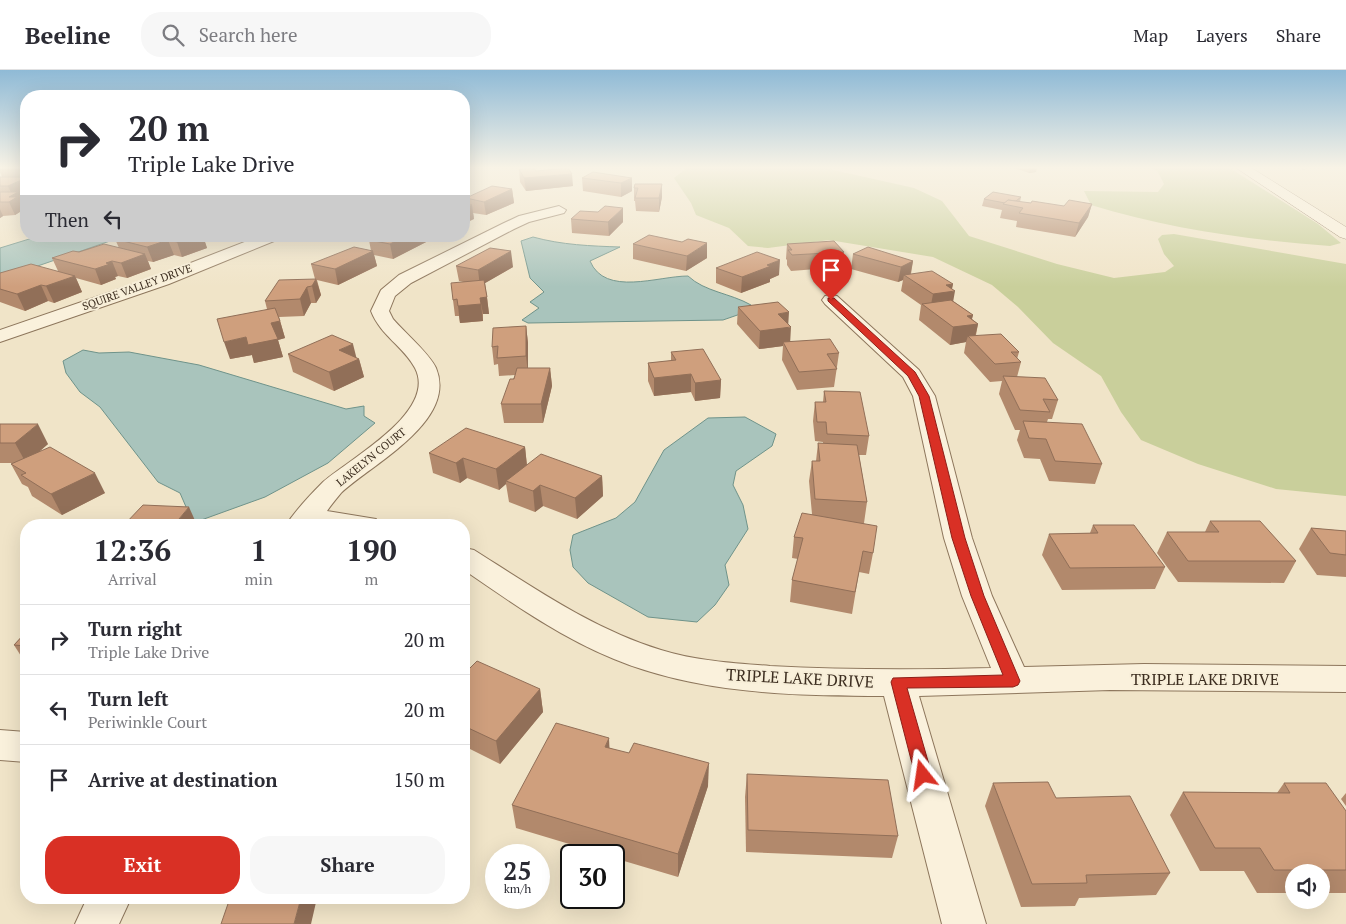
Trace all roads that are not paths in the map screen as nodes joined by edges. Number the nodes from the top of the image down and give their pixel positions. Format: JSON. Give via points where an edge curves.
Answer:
{"nodes":[{"id":1,"x":1303,"y":207,"type":"edge"},
{"id":2,"x":559,"y":210,"type":"dead end"},
{"id":3,"x":1346,"y":234,"type":"edge"},
{"id":4,"x":259,"y":242,"type":"edge"},
{"id":5,"x":831,"y":300,"type":"dead end"},
{"id":6,"x":0,"y":336,"type":"edge"},
{"id":7,"x":304,"y":519,"type":"edge"},
{"id":8,"x":470,"y":561,"type":"edge"},
{"id":9,"x":1346,"y":679,"type":"edge"},
{"id":10,"x":1013,"y":681,"type":"junction"},
{"id":11,"x":898,"y":682,"type":"junction"},
{"id":12,"x":0,"y":745,"type":"edge"},
{"id":13,"x":20,"y":747,"type":"edge"},
{"id":14,"x":107,"y":904,"type":"edge"},
{"id":15,"x":97,"y":924,"type":"edge"},
{"id":16,"x":964,"y":924,"type":"edge"}],
"edges":[{"from":1,"to":3,"type":"street"},
{"from":2,"to":7,"type":"street","name":"LAKELYN COURT","via":[[524,219],[405,279],[387,294],[380,311],[384,320],[425,367],[429,382],[422,410],[409,427],[332,488]]},
{"from":4,"to":6,"type":"street","name":"SQUIRE VALLEY DRIVE","via":[[163,280]]},
{"from":5,"to":10,"type":"street","via":[[912,374],[924,396],[958,538],[977,596]]},
{"from":8,"to":11,"type":"street","name":"TRIPLE LAKE DRIVE","via":[[568,624],[603,642],[653,661],[711,674],[802,682]]},
{"from":9,"to":10,"type":"street","name":"TRIPLE LAKE DRIVE","via":[[1077,678]]},
{"from":10,"to":11,"type":"street","name":"TRIPLE LAKE DRIVE"},
{"from":11,"to":16,"type":"street"},
{"from":12,"to":13,"type":"street"},
{"from":14,"to":15,"type":"street"}]}
